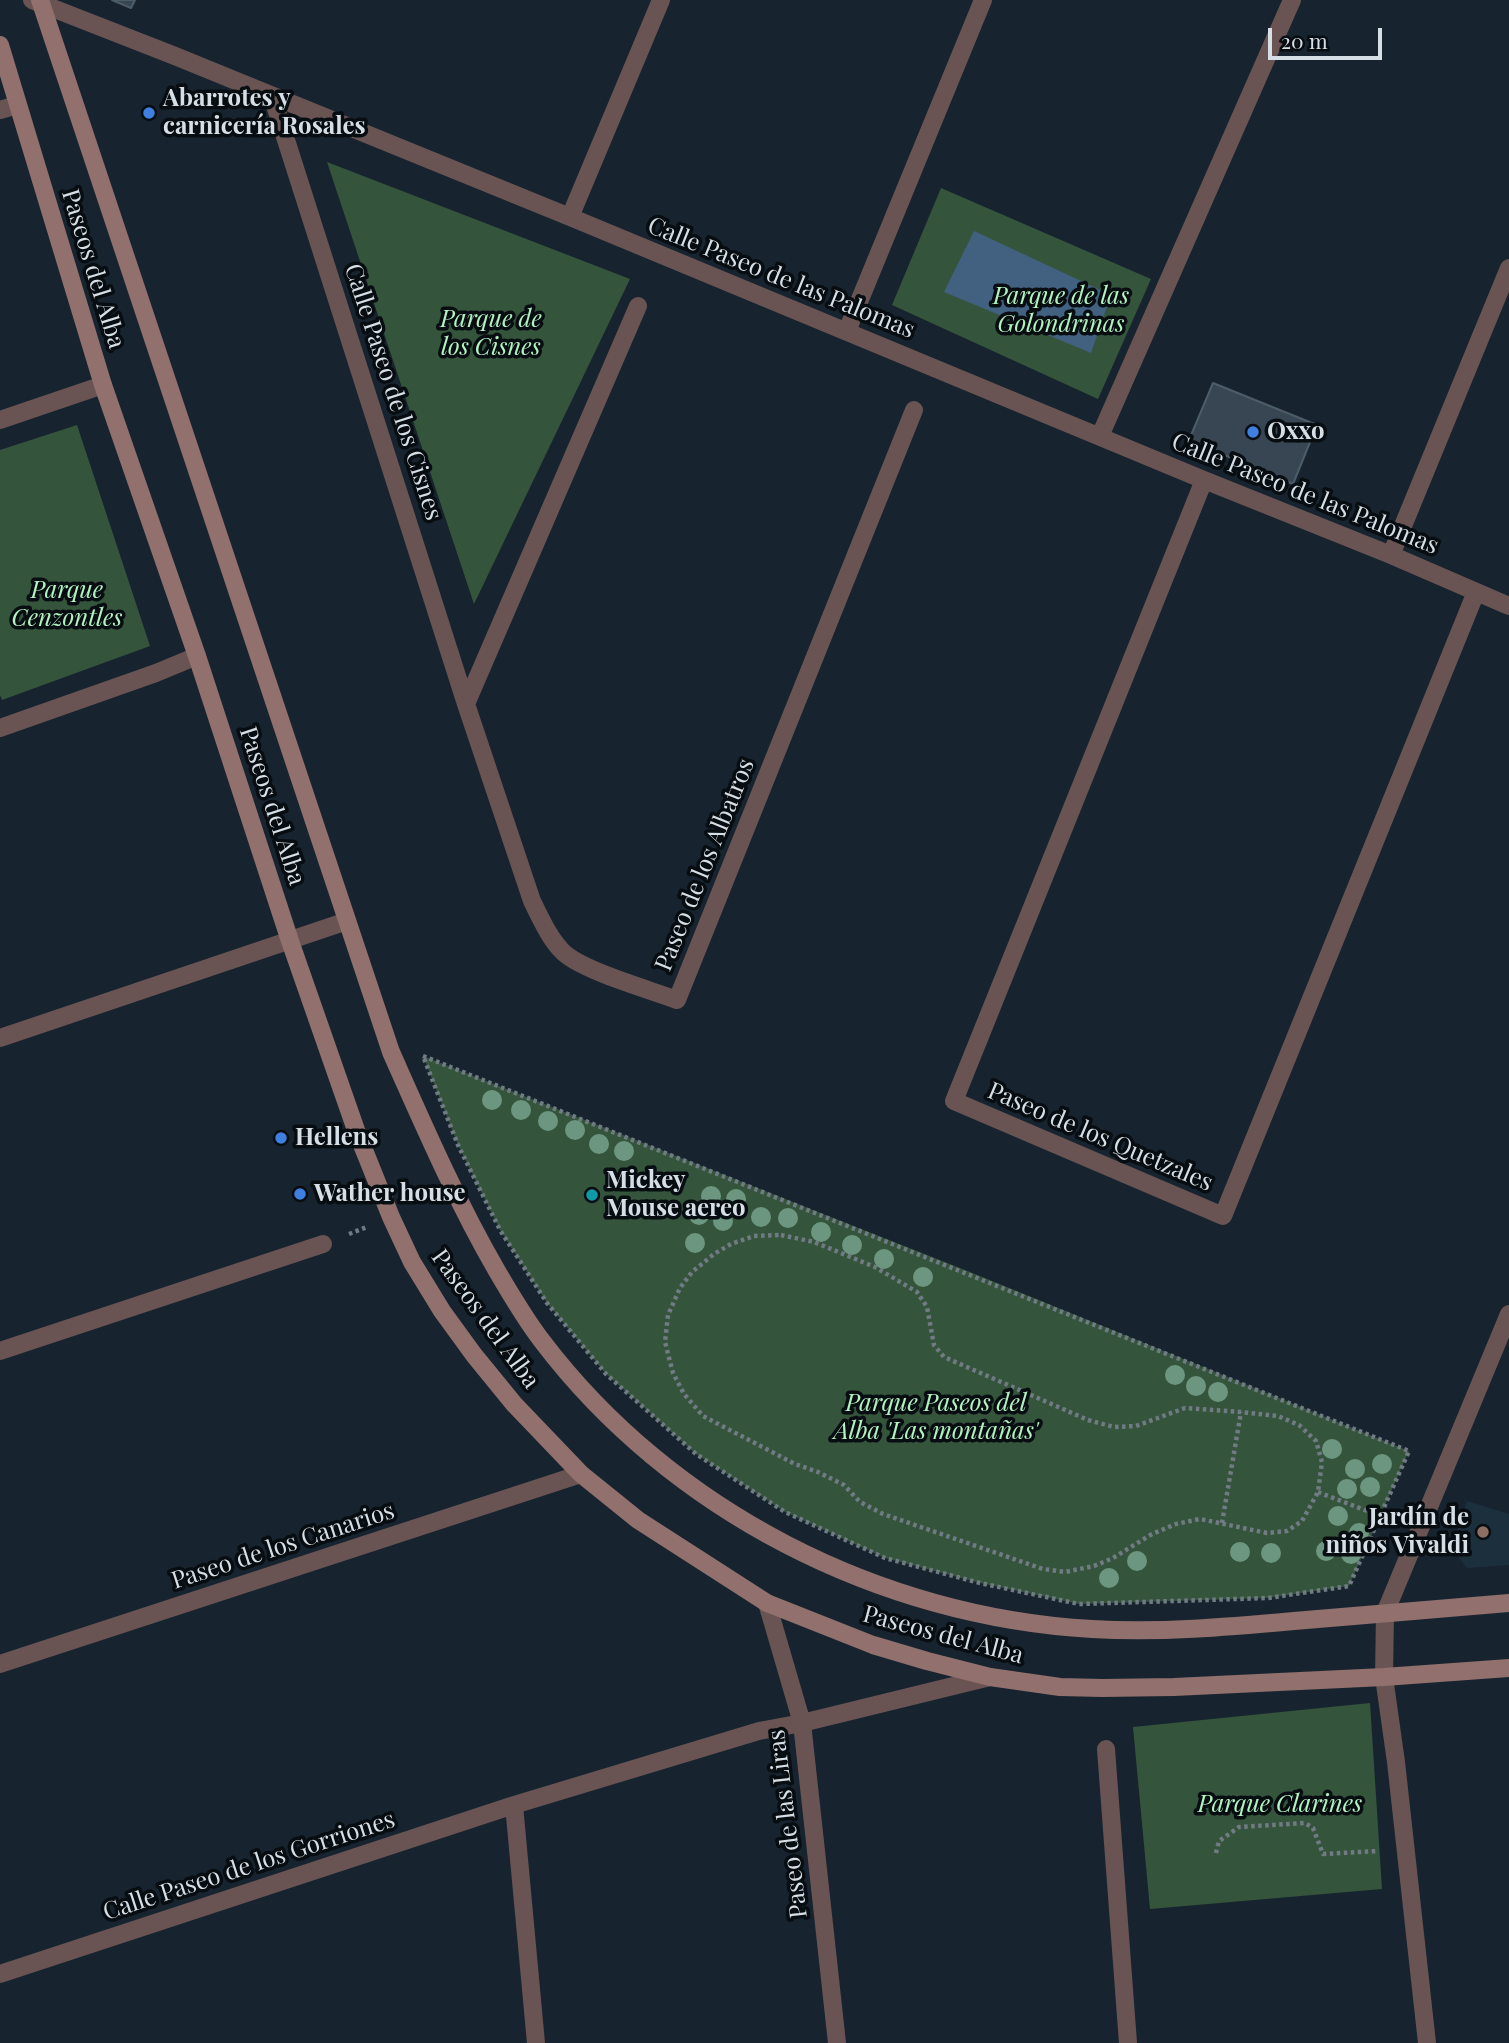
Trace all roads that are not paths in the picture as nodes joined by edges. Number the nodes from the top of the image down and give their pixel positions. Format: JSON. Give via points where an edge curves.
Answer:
{"nodes":[{"id":1,"x":661,"y":0,"type":"edge"},
{"id":2,"x":983,"y":0,"type":"edge"},
{"id":3,"x":1292,"y":0,"type":"edge"},
{"id":4,"x":38,"y":1,"type":"edge"},
{"id":5,"x":0,"y":45,"type":"edge"},
{"id":6,"x":272,"y":96,"type":"junction"},
{"id":7,"x":9,"y":108,"type":"edge"},
{"id":8,"x":570,"y":217,"type":"junction"},
{"id":9,"x":1509,"y":268,"type":"edge"},
{"id":10,"x":638,"y":306,"type":"dead end"},
{"id":11,"x":848,"y":331,"type":"junction"},
{"id":12,"x":103,"y":385,"type":"junction"},
{"id":13,"x":914,"y":410,"type":"dead end"},
{"id":14,"x":0,"y":420,"type":"edge"},
{"id":15,"x":1100,"y":436,"type":"junction"},
{"id":16,"x":1204,"y":480,"type":"junction"},
{"id":17,"x":1391,"y":555,"type":"junction"},
{"id":18,"x":1476,"y":592,"type":"junction"},
{"id":19,"x":1509,"y":606,"type":"edge"},
{"id":20,"x":197,"y":656,"type":"junction"},
{"id":21,"x":466,"y":704,"type":"junction"},
{"id":22,"x":0,"y":727,"type":"edge"},
{"id":23,"x":347,"y":921,"type":"junction"},
{"id":24,"x":290,"y":941,"type":"junction"},
{"id":25,"x":0,"y":1038,"type":"edge"},
{"id":26,"x":323,"y":1244,"type":"road end"},
{"id":27,"x":1509,"y":1314,"type":"edge"},
{"id":28,"x":0,"y":1351,"type":"edge"},
{"id":29,"x":581,"y":1474,"type":"junction"},
{"id":30,"x":766,"y":1603,"type":"junction"},
{"id":31,"x":1509,"y":1604,"type":"edge"},
{"id":32,"x":1385,"y":1613,"type":"junction"},
{"id":33,"x":0,"y":1664,"type":"edge"},
{"id":34,"x":1509,"y":1668,"type":"edge"},
{"id":35,"x":990,"y":1677,"type":"junction"},
{"id":36,"x":1384,"y":1677,"type":"junction"},
{"id":37,"x":802,"y":1723,"type":"junction"},
{"id":38,"x":1106,"y":1749,"type":"dead end"},
{"id":39,"x":514,"y":1805,"type":"junction"},
{"id":40,"x":0,"y":1974,"type":"edge"},
{"id":41,"x":536,"y":2043,"type":"edge"},
{"id":42,"x":837,"y":2043,"type":"edge"},
{"id":43,"x":1128,"y":2043,"type":"edge"},
{"id":44,"x":1427,"y":2043,"type":"edge"}],
"edges":[{"from":1,"to":8,"type":"street"},
{"from":2,"to":11,"type":"street"},
{"from":3,"to":15,"type":"street"},
{"from":4,"to":6,"type":"street","name":"Calle Paseo de las Palomas"},
{"from":4,"to":23,"type":"street","name":"Paseos del Alba"},
{"from":5,"to":7,"type":"street","name":"Paseos del Alba"},
{"from":6,"to":8,"type":"street","name":"Calle Paseo de las Palomas"},
{"from":6,"to":21,"type":"street","name":"Calle Paseo de los Cisnes"},
{"from":7,"to":12,"type":"street","name":"Paseos del Alba"},
{"from":8,"to":11,"type":"street","name":"Calle Paseo de las Palomas"},
{"from":9,"to":17,"type":"street"},
{"from":10,"to":21,"type":"street"},
{"from":11,"to":15,"type":"street","name":"Calle Paseo de las Palomas"},
{"from":12,"to":14,"type":"street"},
{"from":12,"to":20,"type":"street","name":"Paseos del Alba"},
{"from":13,"to":21,"type":"street","name":"Paseo de los Albatros","via":[[677,1000],[582,965],[556,945],[532,901]]},
{"from":15,"to":16,"type":"street","name":"Calle Paseo de las Palomas"},
{"from":16,"to":17,"type":"street","name":"Calle Paseo de las Palomas"},
{"from":16,"to":18,"type":"street","name":"Paseo de los Quetzales","via":[[954,1101],[1223,1216]]},
{"from":17,"to":18,"type":"street","name":"Calle Paseo de las Palomas"},
{"from":18,"to":19,"type":"street","name":"Calle Paseo de las Palomas"},
{"from":20,"to":22,"type":"street"},
{"from":20,"to":24,"type":"street","name":"Paseos del Alba"},
{"from":23,"to":24,"type":"street"},
{"from":23,"to":32,"type":"street","name":"Paseos del Alba","via":[[391,1052],[430,1141],[513,1298],[576,1383],[647,1452],[701,1495],[770,1537],[881,1585],[947,1606],[1022,1622],[1143,1631]]},
{"from":24,"to":25,"type":"street"},
{"from":24,"to":29,"type":"street","name":"Paseos del Alba","via":[[356,1129],[412,1262],[474,1355]]},
{"from":26,"to":28,"type":"street"},
{"from":27,"to":32,"type":"street"},
{"from":29,"to":30,"type":"street","name":"Paseos del Alba","via":[[638,1520]]},
{"from":29,"to":33,"type":"street","name":"Paseo de los Canarios"},
{"from":30,"to":35,"type":"street","name":"Paseos del Alba","via":[[873,1645]]},
{"from":30,"to":37,"type":"street","name":"Paseo de las Liras"},
{"from":31,"to":32,"type":"street","name":"Paseos del Alba"},
{"from":32,"to":36,"type":"street"},
{"from":34,"to":36,"type":"street","name":"Paseos del Alba"},
{"from":35,"to":36,"type":"street","name":"Paseos del Alba","via":[[1102,1688]]},
{"from":35,"to":37,"type":"street","name":"Calle Paseo de los Gorriones"},
{"from":36,"to":44,"type":"street"},
{"from":37,"to":39,"type":"street","name":"Calle Paseo de los Gorriones","via":[[759,1731]]},
{"from":37,"to":42,"type":"street","name":"Paseo de las Liras"},
{"from":38,"to":43,"type":"street"},
{"from":39,"to":40,"type":"street","name":"Calle Paseo de los Gorriones"},
{"from":39,"to":41,"type":"street"}]}
